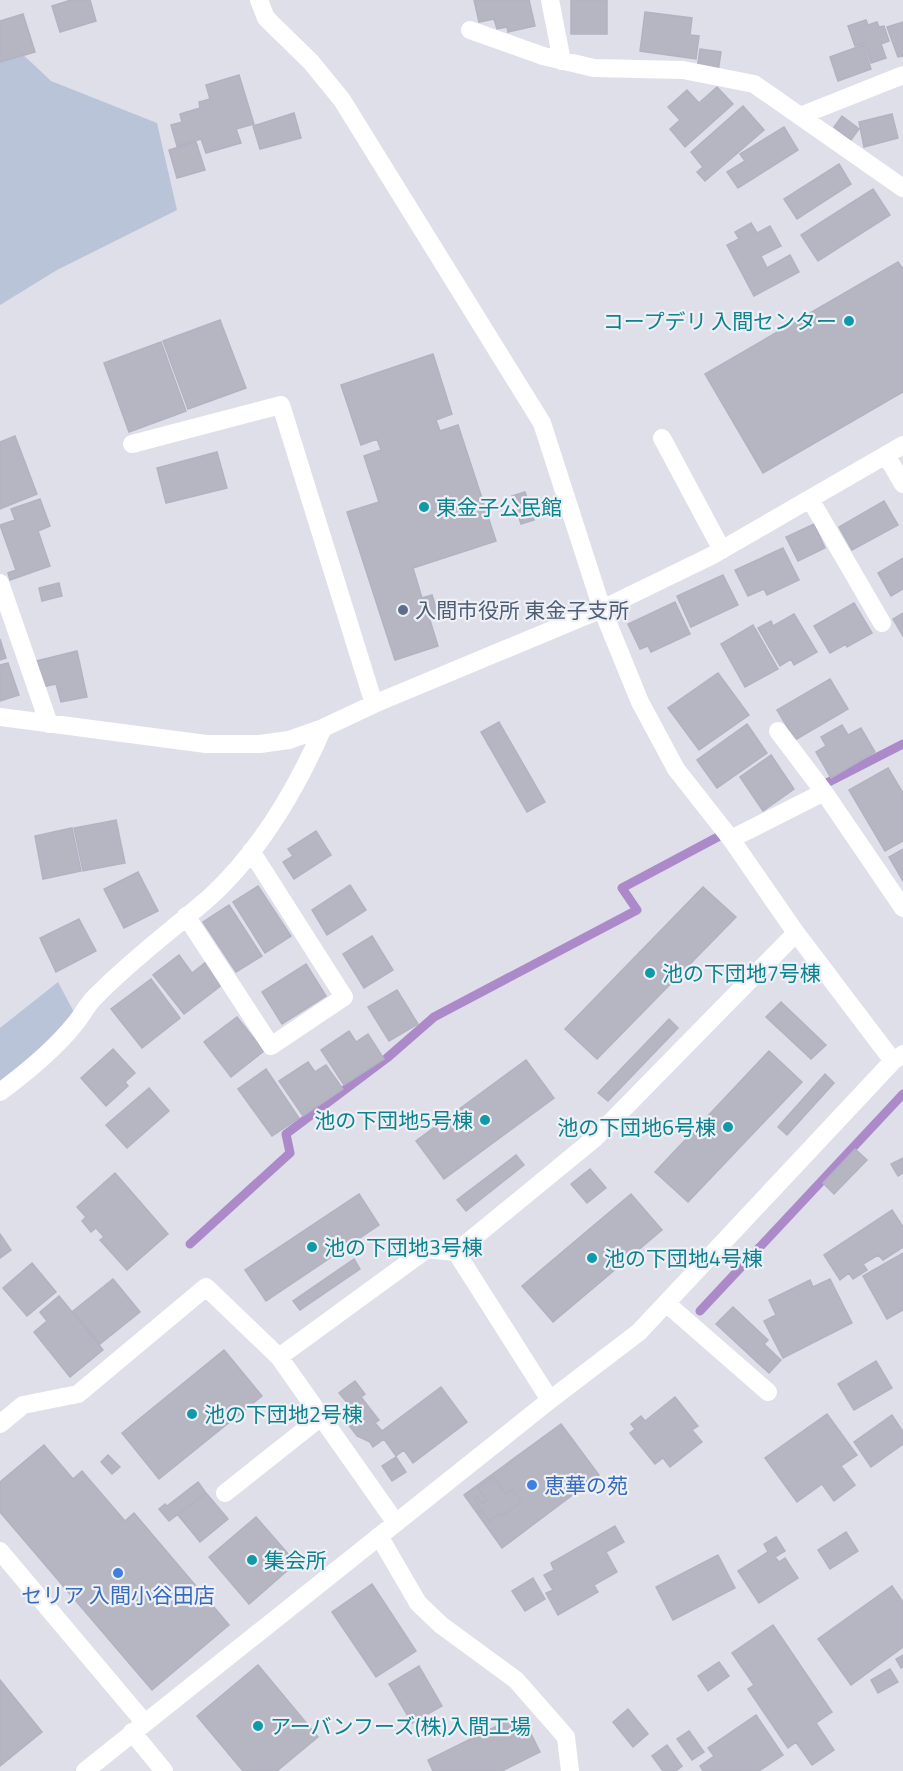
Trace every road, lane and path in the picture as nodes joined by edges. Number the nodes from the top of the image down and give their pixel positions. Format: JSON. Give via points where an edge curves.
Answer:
{"nodes":[{"id":1,"x":258,"y":0,"type":"edge"},
{"id":2,"x":550,"y":0,"type":"edge"},
{"id":3,"x":470,"y":30,"type":"dead end"},
{"id":4,"x":561,"y":61,"type":"junction"},
{"id":5,"x":903,"y":75,"type":"edge"},
{"id":6,"x":800,"y":116,"type":"junction"},
{"id":7,"x":903,"y":188,"type":"edge"},
{"id":8,"x":662,"y":438,"type":"dead end"},
{"id":9,"x":132,"y":444,"type":"dead end"},
{"id":10,"x":903,"y":445,"type":"edge"},
{"id":11,"x":886,"y":455,"type":"junction"},
{"id":12,"x":903,"y":483,"type":"edge"},
{"id":13,"x":810,"y":499,"type":"junction"},
{"id":14,"x":722,"y":550,"type":"junction"},
{"id":15,"x":0,"y":583,"type":"edge"},
{"id":16,"x":602,"y":609,"type":"junction"},
{"id":17,"x":882,"y":623,"type":"dead end"},
{"id":18,"x":374,"y":704,"type":"junction"},
{"id":19,"x":0,"y":717,"type":"edge"},
{"id":20,"x":49,"y":724,"type":"junction"},
{"id":21,"x":323,"y":728,"type":"junction"},
{"id":22,"x":778,"y":731,"type":"dead end"},
{"id":23,"x":824,"y":792,"type":"junction"},
{"id":24,"x":731,"y":839,"type":"junction"},
{"id":25,"x":251,"y":850,"type":"junction"},
{"id":26,"x":903,"y":908,"type":"edge"},
{"id":27,"x":186,"y":916,"type":"junction"},
{"id":28,"x":796,"y":933,"type":"junction"},
{"id":29,"x":898,"y":1058,"type":"edge"},
{"id":30,"x":0,"y":1092,"type":"edge"},
{"id":31,"x":456,"y":1252,"type":"junction"},
{"id":32,"x":666,"y":1303,"type":"junction"},
{"id":33,"x":279,"y":1357,"type":"junction"},
{"id":34,"x":768,"y":1392,"type":"dead end"},
{"id":35,"x":550,"y":1400,"type":"junction"},
{"id":36,"x":321,"y":1417,"type":"junction"},
{"id":37,"x":0,"y":1424,"type":"edge"},
{"id":38,"x":225,"y":1493,"type":"dead end"},
{"id":39,"x":396,"y":1523,"type":"junction"},
{"id":40,"x":379,"y":1536,"type":"junction"},
{"id":41,"x":0,"y":1551,"type":"edge"},
{"id":42,"x":138,"y":1727,"type":"junction"},
{"id":43,"x":85,"y":1771,"type":"edge"},
{"id":44,"x":164,"y":1771,"type":"edge"},
{"id":45,"x":570,"y":1771,"type":"edge"}],
"edges":[{"from":1,"to":16,"type":"street","via":[[266,18],[311,62],[342,100],[542,423]]},
{"from":2,"to":4,"type":"street"},
{"from":3,"to":4,"type":"street"},
{"from":4,"to":6,"type":"street","via":[[594,68],[683,70],[754,84]]},
{"from":5,"to":6,"type":"street"},
{"from":6,"to":7,"type":"street"},
{"from":8,"to":14,"type":"street"},
{"from":9,"to":18,"type":"street","via":[[281,405]]},
{"from":10,"to":11,"type":"street"},
{"from":11,"to":12,"type":"street"},
{"from":11,"to":13,"type":"street"},
{"from":13,"to":14,"type":"street"},
{"from":13,"to":17,"type":"street"},
{"from":14,"to":16,"type":"street"},
{"from":15,"to":20,"type":"street"},
{"from":16,"to":18,"type":"street"},
{"from":16,"to":24,"type":"street","via":[[640,702],[676,768]]},
{"from":18,"to":21,"type":"street"},
{"from":19,"to":20,"type":"street"},
{"from":20,"to":21,"type":"street","via":[[206,744],[260,744],[289,740]]},
{"from":21,"to":25,"type":"street","via":[[276,818]]},
{"from":22,"to":23,"type":"street"},
{"from":23,"to":24,"type":"street"},
{"from":23,"to":26,"type":"street"},
{"from":24,"to":28,"type":"street"},
{"from":25,"to":27,"type":"street","via":[[211,896]]},
{"from":25,"to":27,"type":"street","via":[[344,997],[271,1046]]},
{"from":27,"to":30,"type":"street","via":[[94,997],[48,1053]]},
{"from":28,"to":29,"type":"street"},
{"from":28,"to":31,"type":"street","via":[[595,1138]]},
{"from":29,"to":32,"type":"street"},
{"from":31,"to":33,"type":"street","via":[[427,1249]]},
{"from":31,"to":35,"type":"street"},
{"from":32,"to":34,"type":"street"},
{"from":32,"to":35,"type":"street","via":[[639,1332]]},
{"from":33,"to":36,"type":"street"},
{"from":33,"to":37,"type":"street","via":[[206,1287],[78,1394],[23,1405]]},
{"from":35,"to":39,"type":"street"},
{"from":36,"to":38,"type":"street"},
{"from":36,"to":39,"type":"street"},
{"from":39,"to":40,"type":"street"},
{"from":40,"to":42,"type":"street"},
{"from":40,"to":45,"type":"street","via":[[418,1603],[441,1625],[516,1680],[566,1737]]},
{"from":41,"to":42,"type":"street"},
{"from":42,"to":43,"type":"street"},
{"from":42,"to":44,"type":"street"}]}
